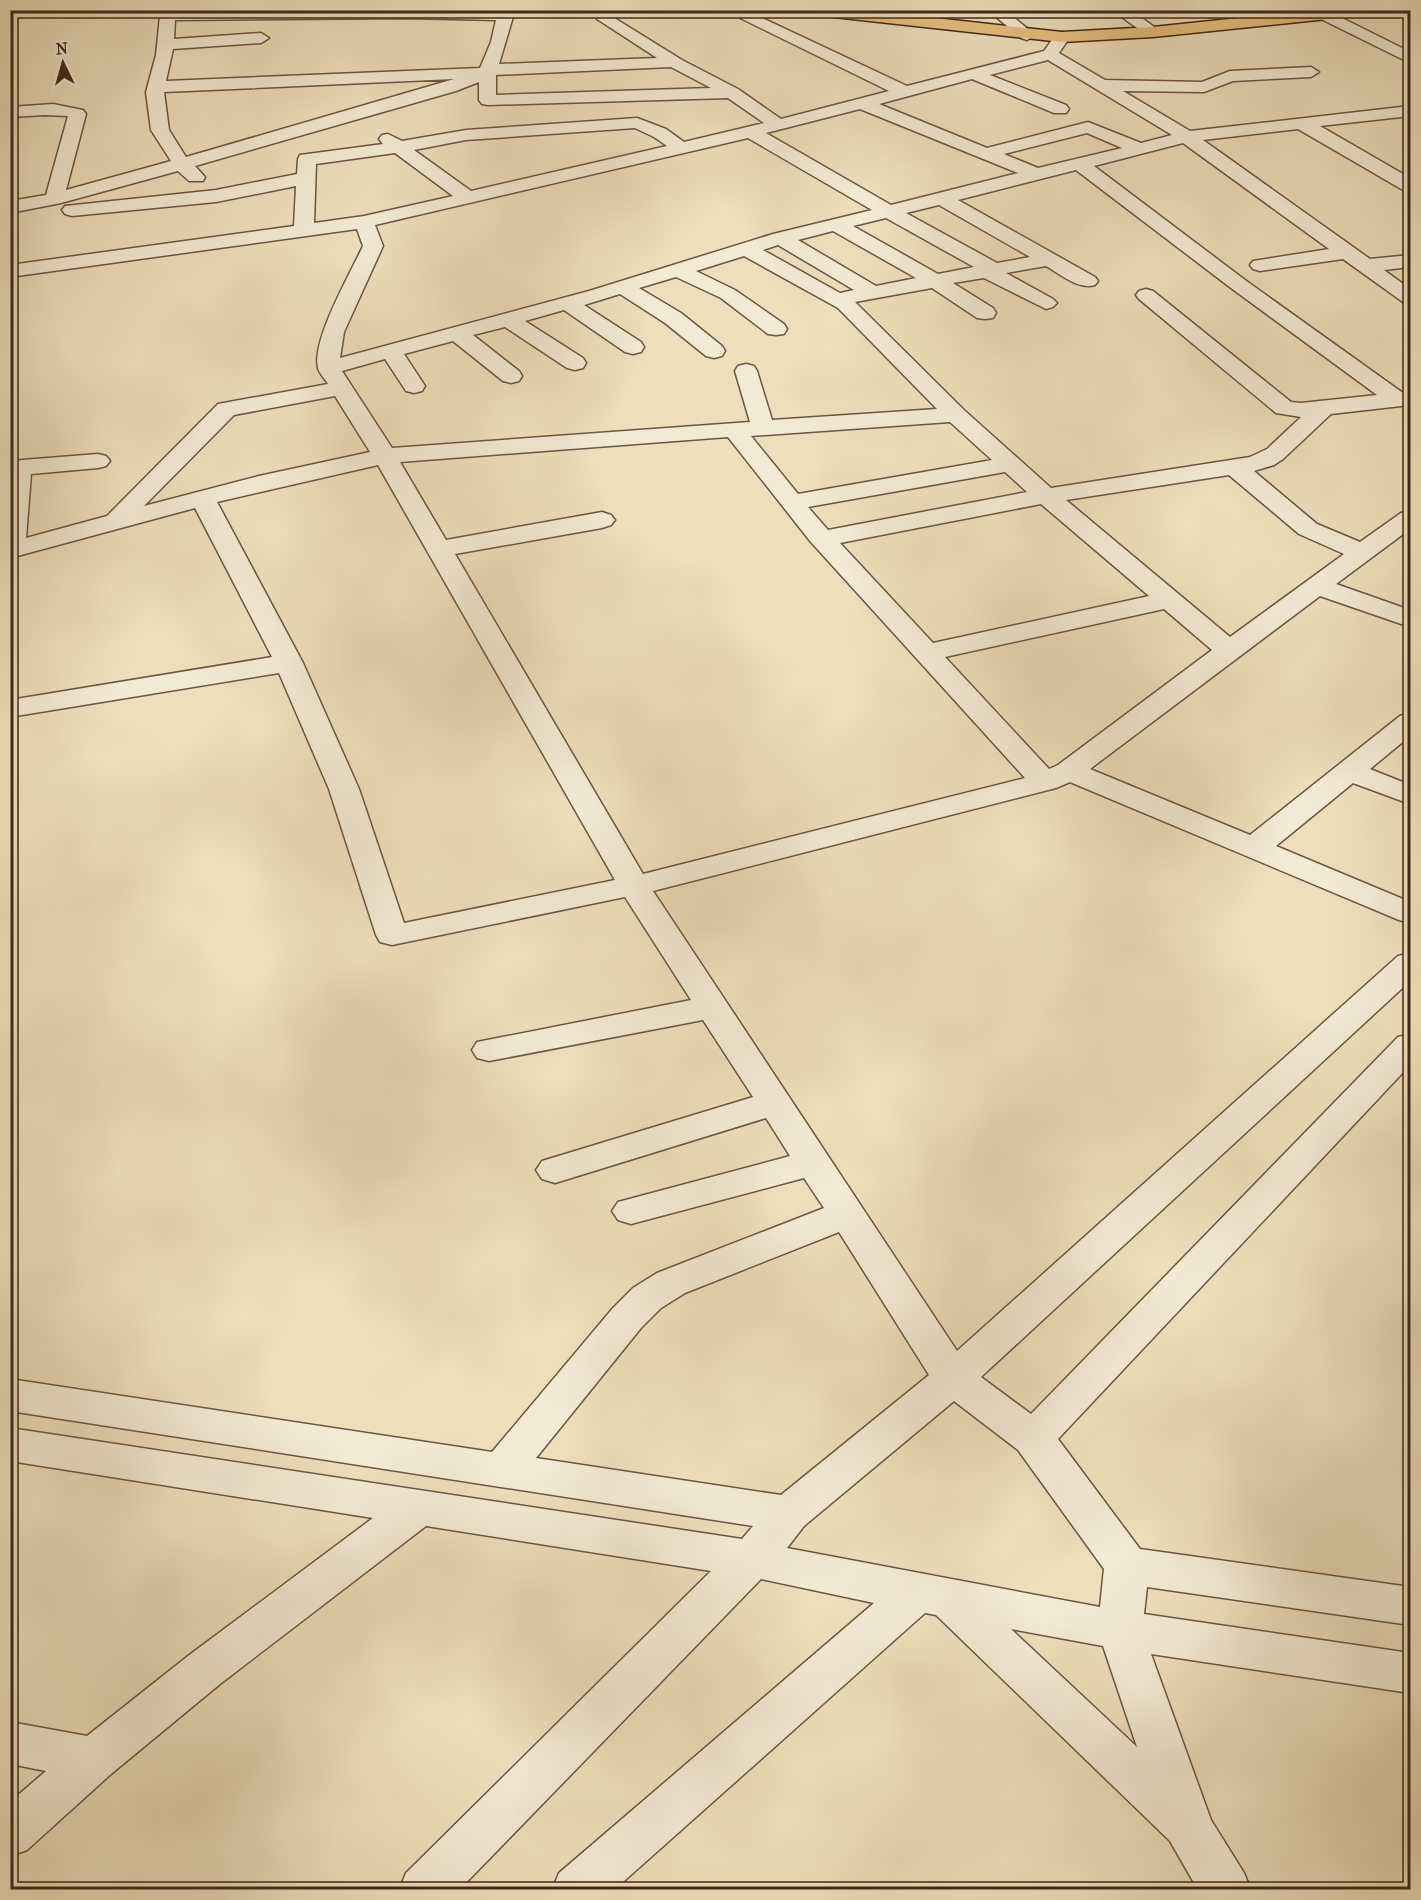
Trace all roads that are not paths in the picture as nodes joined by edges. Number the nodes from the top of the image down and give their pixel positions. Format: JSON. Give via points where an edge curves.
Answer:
{"nodes":[{"id":1,"x":730,"y":10,"type":"edge"},
{"id":2,"x":815,"y":10,"type":"edge"},
{"id":3,"x":912,"y":10,"type":"edge"},
{"id":4,"x":995,"y":10,"type":"edge"},
{"id":5,"x":1119,"y":10,"type":"edge"},
{"id":6,"x":1366,"y":10,"type":"edge"},
{"id":7,"x":252,"y":12,"type":"edge"},
{"id":8,"x":347,"y":12,"type":"edge"},
{"id":9,"x":165,"y":13,"type":"edge"},
{"id":10,"x":506,"y":13,"type":"edge"},
{"id":11,"x":1325,"y":15,"type":"junction"},
{"id":12,"x":603,"y":16,"type":"dead end"},
{"id":13,"x":925,"y":22,"type":"junction"},
{"id":14,"x":1152,"y":32,"type":"junction"},
{"id":15,"x":1027,"y":34,"type":"junction"},
{"id":16,"x":1062,"y":37,"type":"junction"},
{"id":17,"x":261,"y":38,"type":"dead end"},
{"id":18,"x":165,"y":45,"type":"junction"},
{"id":19,"x":1050,"y":54,"type":"junction"},
{"id":20,"x":1410,"y":58,"type":"edge"},
{"id":21,"x":676,"y":63,"type":"junction"},
{"id":22,"x":487,"y":72,"type":"junction"},
{"id":23,"x":1311,"y":72,"type":"dead end"},
{"id":24,"x":974,"y":74,"type":"junction"},
{"id":25,"x":345,"y":79,"type":"junction"},
{"id":26,"x":265,"y":82,"type":"junction"},
{"id":27,"x":1101,"y":85,"type":"junction"},
{"id":28,"x":156,"y":87,"type":"junction"},
{"id":29,"x":906,"y":92,"type":"junction"},
{"id":30,"x":732,"y":93,"type":"junction"},
{"id":31,"x":275,"y":102,"type":"dead end"},
{"id":32,"x":859,"y":102,"type":"junction"},
{"id":33,"x":485,"y":109,"type":"junction"},
{"id":34,"x":1060,"y":109,"type":"dead end"},
{"id":35,"x":360,"y":111,"type":"junction"},
{"id":36,"x":1410,"y":111,"type":"edge"},
{"id":37,"x":10,"y":112,"type":"edge"},
{"id":38,"x":1301,"y":123,"type":"junction"},
{"id":39,"x":397,"y":124,"type":"dead end"},
{"id":40,"x":777,"y":124,"type":"junction"},
{"id":41,"x":374,"y":128,"type":"junction"},
{"id":42,"x":285,"y":130,"type":"junction"},
{"id":43,"x":752,"y":132,"type":"junction"},
{"id":44,"x":517,"y":133,"type":"junction"},
{"id":45,"x":490,"y":134,"type":"junction"},
{"id":46,"x":1186,"y":137,"type":"junction"},
{"id":47,"x":396,"y":147,"type":"junction"},
{"id":48,"x":681,"y":148,"type":"junction"},
{"id":49,"x":1141,"y":148,"type":"junction"},
{"id":50,"x":546,"y":149,"type":"dead end"},
{"id":51,"x":984,"y":154,"type":"junction"},
{"id":52,"x":565,"y":160,"type":"dead end"},
{"id":53,"x":181,"y":163,"type":"junction"},
{"id":54,"x":1080,"y":164,"type":"junction"},
{"id":55,"x":306,"y":169,"type":"junction"},
{"id":56,"x":584,"y":171,"type":"junction"},
{"id":57,"x":1036,"y":174,"type":"junction"},
{"id":58,"x":1410,"y":186,"type":"edge"},
{"id":59,"x":216,"y":196,"type":"junction"},
{"id":60,"x":939,"y":197,"type":"junction"},
{"id":61,"x":468,"y":198,"type":"junction"},
{"id":62,"x":54,"y":199,"type":"junction"},
{"id":63,"x":10,"y":207,"type":"edge"},
{"id":64,"x":886,"y":210,"type":"junction"},
{"id":65,"x":10,"y":216,"type":"edge"},
{"id":66,"x":364,"y":222,"type":"junction"},
{"id":67,"x":834,"y":224,"type":"junction"},
{"id":68,"x":304,"y":230,"type":"junction"},
{"id":69,"x":242,"y":238,"type":"junction"},
{"id":70,"x":780,"y":238,"type":"junction"},
{"id":71,"x":747,"y":249,"type":"junction"},
{"id":72,"x":1346,"y":253,"type":"junction"},
{"id":73,"x":1049,"y":259,"type":"junction"},
{"id":74,"x":1410,"y":261,"type":"edge"},
{"id":75,"x":1260,"y":265,"type":"dead end"},
{"id":76,"x":1365,"y":266,"type":"junction"},
{"id":77,"x":678,"y":270,"type":"junction"},
{"id":78,"x":989,"y":270,"type":"junction"},
{"id":79,"x":10,"y":271,"type":"edge"},
{"id":80,"x":934,"y":280,"type":"junction"},
{"id":81,"x":1410,"y":280,"type":"edge"},
{"id":82,"x":1088,"y":281,"type":"dead end"},
{"id":83,"x":1389,"y":283,"type":"junction"},
{"id":84,"x":623,"y":287,"type":"junction"},
{"id":85,"x":874,"y":293,"type":"junction"},
{"id":86,"x":1146,"y":295,"type":"dead end"},
{"id":87,"x":1410,"y":298,"type":"edge"},
{"id":88,"x":839,"y":299,"type":"junction"},
{"id":89,"x":567,"y":303,"type":"junction"},
{"id":90,"x":1046,"y":303,"type":"dead end"},
{"id":91,"x":985,"y":313,"type":"dead end"},
{"id":92,"x":508,"y":319,"type":"junction"},
{"id":93,"x":776,"y":329,"type":"dead end"},
{"id":94,"x":456,"y":333,"type":"junction"},
{"id":95,"x":633,"y":347,"type":"dead end"},
{"id":96,"x":391,"y":351,"type":"junction"},
{"id":97,"x":714,"y":351,"type":"dead end"},
{"id":98,"x":575,"y":363,"type":"dead end"},
{"id":99,"x":746,"y":371,"type":"dead end"},
{"id":100,"x":511,"y":376,"type":"dead end"},
{"id":101,"x":335,"y":378,"type":"junction"},
{"id":102,"x":414,"y":386,"type":"dead end"},
{"id":103,"x":1404,"y":400,"type":"edge"},
{"id":104,"x":1324,"y":408,"type":"junction"},
{"id":105,"x":956,"y":415,"type":"junction"},
{"id":106,"x":763,"y":428,"type":"junction"},
{"id":107,"x":734,"y":430,"type":"junction"},
{"id":108,"x":385,"y":456,"type":"junction"},
{"id":109,"x":98,"y":461,"type":"dead end"},
{"id":110,"x":1011,"y":464,"type":"junction"},
{"id":111,"x":1234,"y":467,"type":"junction"},
{"id":112,"x":1046,"y":496,"type":"junction"},
{"id":113,"x":202,"y":498,"type":"junction"},
{"id":114,"x":792,"y":502,"type":"junction"},
{"id":115,"x":1410,"y":518,"type":"edge"},
{"id":116,"x":602,"y":520,"type":"dead end"},
{"id":117,"x":115,"y":522,"type":"junction"},
{"id":118,"x":822,"y":539,"type":"junction"},
{"id":119,"x":439,"y":549,"type":"junction"},
{"id":120,"x":11,"y":550,"type":"edge"},
{"id":121,"x":1363,"y":553,"type":"junction"},
{"id":122,"x":1316,"y":586,"type":"junction"},
{"id":123,"x":1170,"y":600,"type":"junction"},
{"id":124,"x":1410,"y":619,"type":"edge"},
{"id":125,"x":1228,"y":650,"type":"junction"},
{"id":126,"x":926,"y":653,"type":"junction"},
{"id":127,"x":289,"y":663,"type":"junction"},
{"id":128,"x":10,"y":708,"type":"edge"},
{"id":129,"x":1410,"y":722,"type":"edge"},
{"id":130,"x":1348,"y":771,"type":"junction"},
{"id":131,"x":1057,"y":777,"type":"junction"},
{"id":132,"x":1410,"y":795,"type":"edge"},
{"id":133,"x":1254,"y":848,"type":"junction"},
{"id":134,"x":634,"y":886,"type":"junction"},
{"id":135,"x":1410,"y":914,"type":"edge"},
{"id":136,"x":1410,"y":964,"type":"edge"},
{"id":137,"x":712,"y":1007,"type":"junction"},
{"id":138,"x":1410,"y":1045,"type":"edge"},
{"id":139,"x":489,"y":1050,"type":"dead end"},
{"id":140,"x":775,"y":1103,"type":"junction"},
{"id":141,"x":814,"y":1163,"type":"junction"},
{"id":142,"x":555,"y":1170,"type":"dead end"},
{"id":143,"x":631,"y":1210,"type":"dead end"},
{"id":144,"x":847,"y":1214,"type":"junction"},
{"id":145,"x":953,"y":1378,"type":"junction"},
{"id":146,"x":10,"y":1395,"type":"edge"},
{"id":147,"x":1033,"y":1438,"type":"junction"},
{"id":148,"x":10,"y":1443,"type":"edge"},
{"id":149,"x":502,"y":1470,"type":"junction"},
{"id":150,"x":419,"y":1507,"type":"junction"},
{"id":151,"x":789,"y":1514,"type":"junction"},
{"id":152,"x":752,"y":1559,"type":"junction"},
{"id":153,"x":1127,"y":1566,"type":"junction"},
{"id":154,"x":933,"y":1596,"type":"junction"},
{"id":155,"x":1410,"y":1606,"type":"edge"},
{"id":156,"x":1120,"y":1630,"type":"junction"},
{"id":157,"x":1410,"y":1673,"type":"edge"},
{"id":158,"x":10,"y":1743,"type":"edge"},
{"id":159,"x":94,"y":1759,"type":"junction"},
{"id":160,"x":1190,"y":1830,"type":"junction"},
{"id":161,"x":10,"y":1834,"type":"edge"},
{"id":162,"x":424,"y":1890,"type":"edge"},
{"id":163,"x":577,"y":1890,"type":"edge"},
{"id":164,"x":1226,"y":1890,"type":"edge"}],
"edges":[{"from":1,"to":29,"type":"street"},
{"from":2,"to":13,"type":"main road"},
{"from":3,"to":13,"type":"street"},
{"from":4,"to":15,"type":"street"},
{"from":5,"to":14,"type":"street"},
{"from":6,"to":11,"type":"main road"},
{"from":7,"to":8,"type":"street"},
{"from":7,"to":9,"type":"street"},
{"from":8,"to":10,"type":"street"},
{"from":9,"to":18,"type":"street"},
{"from":10,"to":22,"type":"street","via":[[500,42]]},
{"from":11,"to":14,"type":"main road"},
{"from":11,"to":20,"type":"street"},
{"from":12,"to":21,"type":"street"},
{"from":13,"to":15,"type":"main road"},
{"from":14,"to":16,"type":"main road"},
{"from":15,"to":16,"type":"main road"},
{"from":16,"to":19,"type":"street"},
{"from":17,"to":18,"type":"street"},
{"from":18,"to":28,"type":"street"},
{"from":19,"to":24,"type":"street"},
{"from":19,"to":27,"type":"street"},
{"from":21,"to":22,"type":"street"},
{"from":21,"to":30,"type":"street"},
{"from":22,"to":25,"type":"street"},
{"from":22,"to":33,"type":"street"},
{"from":22,"to":35,"type":"street","via":[[450,87]]},
{"from":23,"to":27,"type":"street","via":[[1230,76],[1204,87]]},
{"from":24,"to":29,"type":"street"},
{"from":24,"to":34,"type":"street"},
{"from":25,"to":26,"type":"street"},
{"from":25,"to":35,"type":"street"},
{"from":26,"to":28,"type":"street"},
{"from":26,"to":31,"type":"street"},
{"from":27,"to":46,"type":"street"},
{"from":28,"to":53,"type":"street","via":[[160,130]]},
{"from":29,"to":32,"type":"street"},
{"from":30,"to":33,"type":"street"},
{"from":30,"to":40,"type":"street"},
{"from":32,"to":40,"type":"street"},
{"from":32,"to":51,"type":"street"},
{"from":33,"to":45,"type":"street"},
{"from":35,"to":41,"type":"street"},
{"from":35,"to":42,"type":"street"},
{"from":36,"to":38,"type":"street"},
{"from":37,"to":62,"type":"street","via":[[55,110],[77,114]]},
{"from":38,"to":46,"type":"street"},
{"from":38,"to":58,"type":"street"},
{"from":39,"to":41,"type":"street"},
{"from":40,"to":43,"type":"street"},
{"from":41,"to":47,"type":"street"},
{"from":42,"to":53,"type":"street"},
{"from":42,"to":55,"type":"street"},
{"from":43,"to":48,"type":"street"},
{"from":43,"to":64,"type":"street"},
{"from":44,"to":45,"type":"street"},
{"from":44,"to":48,"type":"street","via":[[637,123]]},
{"from":44,"to":50,"type":"street"},
{"from":45,"to":47,"type":"street"},
{"from":46,"to":49,"type":"street"},
{"from":46,"to":72,"type":"street"},
{"from":47,"to":55,"type":"street"},
{"from":47,"to":61,"type":"street"},
{"from":48,"to":56,"type":"street"},
{"from":49,"to":51,"type":"street","via":[[1088,127]]},
{"from":49,"to":54,"type":"street"},
{"from":51,"to":57,"type":"street"},
{"from":52,"to":56,"type":"street"},
{"from":53,"to":59,"type":"street"},
{"from":53,"to":62,"type":"street"},
{"from":54,"to":57,"type":"street"},
{"from":54,"to":103,"type":"street","via":[[1238,284]]},
{"from":55,"to":59,"type":"street"},
{"from":55,"to":68,"type":"street"},
{"from":56,"to":61,"type":"street"},
{"from":57,"to":60,"type":"street"},
{"from":59,"to":65,"type":"street"},
{"from":59,"to":69,"type":"street"},
{"from":60,"to":64,"type":"street"},
{"from":60,"to":73,"type":"street"},
{"from":61,"to":66,"type":"street"},
{"from":62,"to":63,"type":"street"},
{"from":64,"to":67,"type":"street"},
{"from":64,"to":78,"type":"street"},
{"from":66,"to":68,"type":"street"},
{"from":66,"to":101,"type":"street","via":[[374,246],[333,332],[329,350]]},
{"from":67,"to":70,"type":"street"},
{"from":67,"to":80,"type":"street"},
{"from":68,"to":69,"type":"street"},
{"from":69,"to":79,"type":"street"},
{"from":70,"to":71,"type":"street"},
{"from":70,"to":85,"type":"street"},
{"from":71,"to":77,"type":"street"},
{"from":71,"to":88,"type":"street"},
{"from":72,"to":75,"type":"street"},
{"from":72,"to":76,"type":"street"},
{"from":73,"to":78,"type":"street"},
{"from":73,"to":82,"type":"street"},
{"from":74,"to":76,"type":"street"},
{"from":76,"to":83,"type":"street"},
{"from":77,"to":84,"type":"street"},
{"from":77,"to":93,"type":"street","via":[[728,294]]},
{"from":78,"to":80,"type":"street"},
{"from":78,"to":90,"type":"street"},
{"from":80,"to":85,"type":"street"},
{"from":80,"to":91,"type":"street"},
{"from":81,"to":83,"type":"street"},
{"from":83,"to":87,"type":"street"},
{"from":84,"to":89,"type":"street"},
{"from":84,"to":97,"type":"street","via":[[673,318]]},
{"from":85,"to":88,"type":"street"},
{"from":86,"to":104,"type":"street","via":[[1284,408]]},
{"from":88,"to":105,"type":"street"},
{"from":89,"to":92,"type":"street"},
{"from":89,"to":95,"type":"street"},
{"from":92,"to":94,"type":"street"},
{"from":92,"to":98,"type":"street"},
{"from":94,"to":96,"type":"street"},
{"from":94,"to":100,"type":"street"},
{"from":96,"to":101,"type":"street"},
{"from":96,"to":102,"type":"street"},
{"from":99,"to":106,"type":"street"},
{"from":101,"to":108,"type":"street"},
{"from":101,"to":117,"type":"street","via":[[226,409]]},
{"from":103,"to":104,"type":"street"},
{"from":104,"to":111,"type":"street","via":[[1266,460]]},
{"from":105,"to":106,"type":"street"},
{"from":105,"to":110,"type":"street"},
{"from":106,"to":107,"type":"street"},
{"from":107,"to":108,"type":"street"},
{"from":107,"to":114,"type":"street"},
{"from":108,"to":113,"type":"street"},
{"from":108,"to":119,"type":"street"},
{"from":109,"to":120,"type":"street","via":[[22,467],[18,472]]},
{"from":110,"to":112,"type":"street"},
{"from":110,"to":114,"type":"street"},
{"from":111,"to":112,"type":"street"},
{"from":111,"to":121,"type":"street","via":[[1308,529]]},
{"from":112,"to":118,"type":"street"},
{"from":112,"to":123,"type":"street"},
{"from":113,"to":117,"type":"street"},
{"from":113,"to":127,"type":"street"},
{"from":114,"to":118,"type":"street"},
{"from":115,"to":121,"type":"street"},
{"from":116,"to":119,"type":"street"},
{"from":117,"to":120,"type":"street"},
{"from":118,"to":126,"type":"street"},
{"from":119,"to":134,"type":"street"},
{"from":121,"to":122,"type":"street"},
{"from":122,"to":124,"type":"street"},
{"from":122,"to":125,"type":"street"},
{"from":123,"to":125,"type":"street"},
{"from":123,"to":126,"type":"street"},
{"from":125,"to":131,"type":"street"},
{"from":126,"to":131,"type":"street"},
{"from":127,"to":128,"type":"street"},
{"from":127,"to":134,"type":"street","via":[[344,789],[392,935]]},
{"from":129,"to":130,"type":"street"},
{"from":130,"to":132,"type":"street"},
{"from":130,"to":133,"type":"street"},
{"from":131,"to":133,"type":"street"},
{"from":131,"to":134,"type":"street"},
{"from":133,"to":135,"type":"street"},
{"from":134,"to":137,"type":"street"},
{"from":136,"to":145,"type":"street"},
{"from":137,"to":139,"type":"street"},
{"from":137,"to":140,"type":"street"},
{"from":138,"to":147,"type":"street"},
{"from":140,"to":141,"type":"street"},
{"from":140,"to":142,"type":"street"},
{"from":141,"to":143,"type":"street"},
{"from":141,"to":144,"type":"street"},
{"from":144,"to":145,"type":"street"},
{"from":144,"to":149,"type":"street","via":[[671,1283],[647,1298]]},
{"from":145,"to":147,"type":"street"},
{"from":145,"to":151,"type":"street"},
{"from":146,"to":149,"type":"street"},
{"from":147,"to":153,"type":"street"},
{"from":148,"to":150,"type":"street"},
{"from":149,"to":151,"type":"street"},
{"from":150,"to":152,"type":"street"},
{"from":150,"to":159,"type":"street"},
{"from":151,"to":152,"type":"street"},
{"from":152,"to":154,"type":"street"},
{"from":152,"to":162,"type":"street"},
{"from":153,"to":155,"type":"street"},
{"from":153,"to":156,"type":"street"},
{"from":154,"to":156,"type":"street"},
{"from":154,"to":160,"type":"street"},
{"from":154,"to":163,"type":"street"},
{"from":156,"to":157,"type":"street"},
{"from":156,"to":160,"type":"street"},
{"from":158,"to":159,"type":"street"},
{"from":159,"to":161,"type":"street"},
{"from":160,"to":164,"type":"street"}]}
